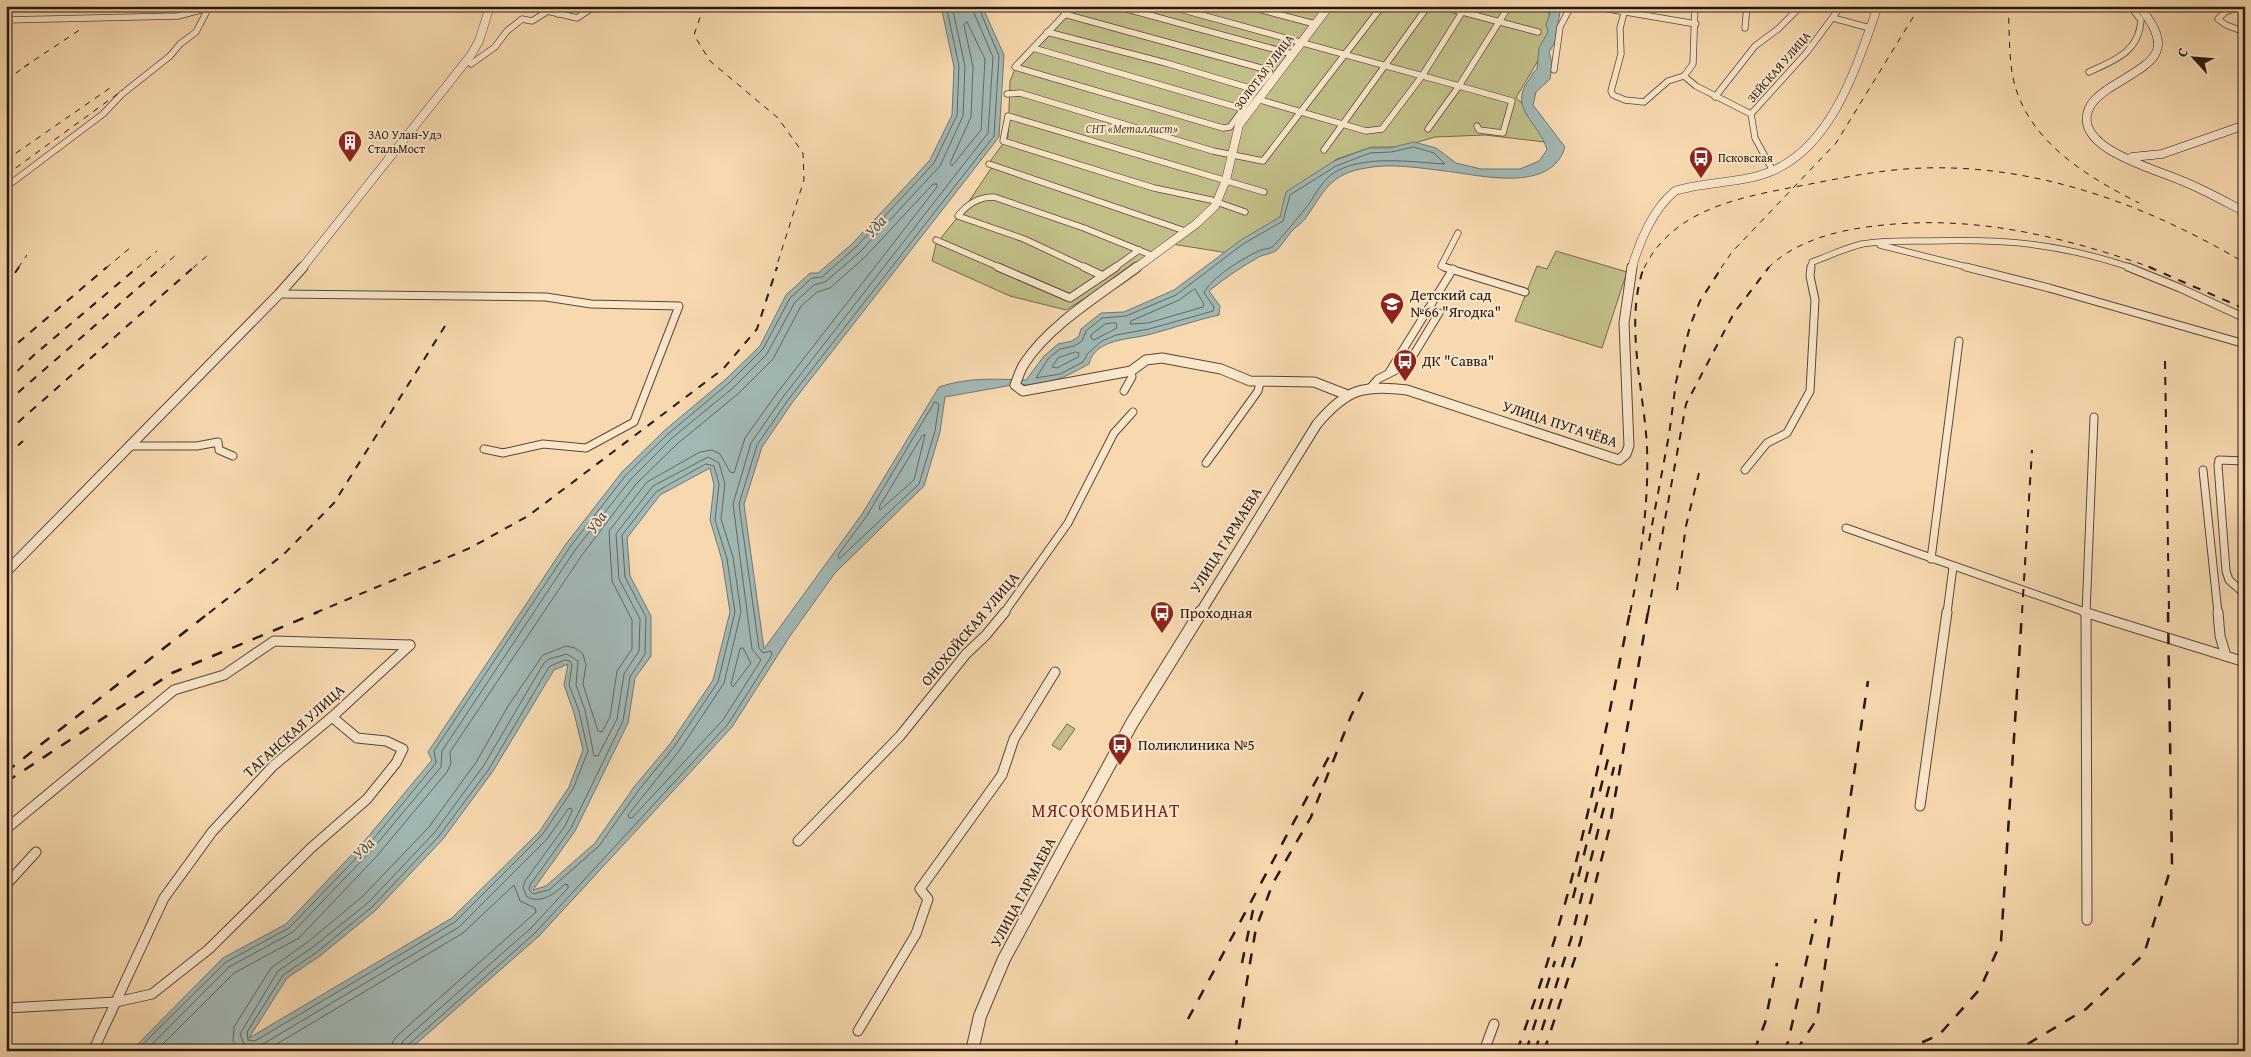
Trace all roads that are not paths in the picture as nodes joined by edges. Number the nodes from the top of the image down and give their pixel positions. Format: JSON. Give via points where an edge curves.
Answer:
{"nodes":[{"id":1,"x":490,"y":6,"type":"edge"},
{"id":2,"x":526,"y":6,"type":"edge"},
{"id":3,"x":570,"y":6,"type":"edge"},
{"id":4,"x":595,"y":6,"type":"edge"},
{"id":5,"x":1073,"y":6,"type":"edge"},
{"id":6,"x":1116,"y":6,"type":"edge"},
{"id":7,"x":1169,"y":6,"type":"edge"},
{"id":8,"x":1247,"y":6,"type":"edge"},
{"id":9,"x":1382,"y":6,"type":"edge"},
{"id":10,"x":1428,"y":6,"type":"edge"},
{"id":11,"x":1440,"y":6,"type":"edge"},
{"id":12,"x":1466,"y":6,"type":"edge"},
{"id":13,"x":1509,"y":6,"type":"edge"},
{"id":14,"x":1570,"y":6,"type":"edge"},
{"id":15,"x":1595,"y":6,"type":"edge"},
{"id":16,"x":1695,"y":6,"type":"edge"},
{"id":17,"x":1746,"y":6,"type":"edge"},
{"id":18,"x":1792,"y":6,"type":"edge"},
{"id":19,"x":1840,"y":6,"type":"edge"},
{"id":20,"x":1878,"y":6,"type":"edge"},
{"id":21,"x":2130,"y":6,"type":"edge"},
{"id":22,"x":2140,"y":6,"type":"edge"},
{"id":23,"x":2243,"y":6,"type":"edge"},
{"id":24,"x":1325,"y":7,"type":"edge"},
{"id":25,"x":1800,"y":7,"type":"edge"},
{"id":26,"x":209,"y":8,"type":"edge"},
{"id":27,"x":1608,"y":8,"type":"edge"},
{"id":28,"x":548,"y":11,"type":"junction"},
{"id":29,"x":1462,"y":12,"type":"junction"},
{"id":30,"x":1624,"y":13,"type":"junction"},
{"id":31,"x":558,"y":14,"type":"junction"},
{"id":32,"x":1064,"y":14,"type":"junction"},
{"id":33,"x":1832,"y":18,"type":"junction"},
{"id":34,"x":2140,"y":19,"type":"junction"},
{"id":35,"x":6,"y":20,"type":"edge"},
{"id":36,"x":2153,"y":21,"type":"junction"},
{"id":37,"x":1498,"y":22,"type":"junction"},
{"id":38,"x":1315,"y":24,"type":"junction"},
{"id":39,"x":1696,"y":24,"type":"junction"},
{"id":40,"x":1745,"y":28,"type":"dead end"},
{"id":41,"x":1870,"y":28,"type":"junction"},
{"id":42,"x":1047,"y":32,"type":"junction"},
{"id":43,"x":1538,"y":32,"type":"dead end"},
{"id":44,"x":2245,"y":32,"type":"edge"},
{"id":45,"x":1300,"y":43,"type":"junction"},
{"id":46,"x":1031,"y":48,"type":"junction"},
{"id":47,"x":1292,"y":54,"type":"junction"},
{"id":48,"x":1346,"y":55,"type":"junction"},
{"id":49,"x":471,"y":64,"type":"dead end"},
{"id":50,"x":1385,"y":66,"type":"junction"},
{"id":51,"x":1554,"y":70,"type":"dead end"},
{"id":52,"x":2089,"y":72,"type":"dead end"},
{"id":53,"x":1422,"y":76,"type":"junction"},
{"id":54,"x":1684,"y":76,"type":"junction"},
{"id":55,"x":1459,"y":86,"type":"junction"},
{"id":56,"x":1258,"y":93,"type":"junction"},
{"id":57,"x":1007,"y":94,"type":"dead end"},
{"id":58,"x":1715,"y":97,"type":"junction"},
{"id":59,"x":1243,"y":109,"type":"junction"},
{"id":60,"x":1302,"y":112,"type":"junction"},
{"id":61,"x":1751,"y":114,"type":"junction"},
{"id":62,"x":1342,"y":124,"type":"junction"},
{"id":63,"x":2245,"y":125,"type":"edge"},
{"id":64,"x":1477,"y":126,"type":"dead end"},
{"id":65,"x":1428,"y":129,"type":"dead end"},
{"id":66,"x":1324,"y":150,"type":"dead end"},
{"id":67,"x":1233,"y":154,"type":"junction"},
{"id":68,"x":2162,"y":154,"type":"junction"},
{"id":69,"x":2126,"y":157,"type":"junction"},
{"id":70,"x":989,"y":164,"type":"dead end"},
{"id":71,"x":1773,"y":171,"type":"junction"},
{"id":72,"x":2178,"y":179,"type":"junction"},
{"id":73,"x":1226,"y":180,"type":"junction"},
{"id":74,"x":6,"y":186,"type":"edge"},
{"id":75,"x":1264,"y":192,"type":"dead end"},
{"id":76,"x":1217,"y":204,"type":"junction"},
{"id":77,"x":1245,"y":212,"type":"dead end"},
{"id":78,"x":2245,"y":212,"type":"edge"},
{"id":79,"x":1185,"y":231,"type":"junction"},
{"id":80,"x":1458,"y":233,"type":"dead end"},
{"id":81,"x":936,"y":240,"type":"dead end"},
{"id":82,"x":1873,"y":243,"type":"junction"},
{"id":83,"x":1139,"y":250,"type":"junction"},
{"id":84,"x":1151,"y":255,"type":"junction"},
{"id":85,"x":1453,"y":269,"type":"junction"},
{"id":86,"x":1103,"y":276,"type":"junction"},
{"id":87,"x":1525,"y":292,"type":"dead end"},
{"id":88,"x":279,"y":294,"type":"junction"},
{"id":89,"x":1428,"y":309,"type":"junction"},
{"id":90,"x":2245,"y":318,"type":"edge"},
{"id":91,"x":1959,"y":342,"type":"dead end"},
{"id":92,"x":2245,"y":344,"type":"edge"},
{"id":93,"x":1131,"y":371,"type":"junction"},
{"id":94,"x":1388,"y":374,"type":"junction"},
{"id":95,"x":1260,"y":383,"type":"junction"},
{"id":96,"x":1371,"y":387,"type":"junction"},
{"id":97,"x":1124,"y":391,"type":"dead end"},
{"id":98,"x":1346,"y":394,"type":"junction"},
{"id":99,"x":1133,"y":412,"type":"dead end"},
{"id":100,"x":2094,"y":418,"type":"dead end"},
{"id":101,"x":131,"y":446,"type":"junction"},
{"id":102,"x":484,"y":449,"type":"dead end"},
{"id":103,"x":233,"y":456,"type":"dead end"},
{"id":104,"x":2245,"y":461,"type":"edge"},
{"id":105,"x":1206,"y":463,"type":"dead end"},
{"id":106,"x":1746,"y":470,"type":"dead end"},
{"id":107,"x":2203,"y":470,"type":"dead end"},
{"id":108,"x":1846,"y":528,"type":"dead end"},
{"id":109,"x":1932,"y":559,"type":"junction"},
{"id":110,"x":1953,"y":567,"type":"junction"},
{"id":111,"x":6,"y":572,"type":"edge"},
{"id":112,"x":2245,"y":594,"type":"edge"},
{"id":113,"x":2086,"y":613,"type":"junction"},
{"id":114,"x":2226,"y":656,"type":"junction"},
{"id":115,"x":2245,"y":662,"type":"edge"},
{"id":116,"x":1055,"y":672,"type":"dead end"},
{"id":117,"x":332,"y":717,"type":"junction"},
{"id":118,"x":1920,"y":806,"type":"dead end"},
{"id":119,"x":6,"y":829,"type":"edge"},
{"id":120,"x":798,"y":841,"type":"dead end"},
{"id":121,"x":36,"y":852,"type":"dead end"},
{"id":122,"x":6,"y":885,"type":"edge"},
{"id":123,"x":2087,"y":920,"type":"dead end"},
{"id":124,"x":116,"y":1002,"type":"junction"},
{"id":125,"x":6,"y":1008,"type":"edge"},
{"id":126,"x":1494,"y":1024,"type":"dead end"},
{"id":127,"x":858,"y":1031,"type":"dead end"},
{"id":128,"x":93,"y":1051,"type":"edge"},
{"id":129,"x":972,"y":1051,"type":"edge"},
{"id":130,"x":1484,"y":1051,"type":"edge"}],
"edges":[{"from":1,"to":88,"type":"street","via":[[471,55]]},
{"from":2,"to":28,"type":"street"},
{"from":3,"to":31,"type":"street"},
{"from":4,"to":31,"type":"street","via":[[577,18]]},
{"from":5,"to":32,"type":"street"},
{"from":6,"to":47,"type":"street"},
{"from":7,"to":45,"type":"street"},
{"from":8,"to":38,"type":"street"},
{"from":9,"to":48,"type":"street"},
{"from":10,"to":50,"type":"street"},
{"from":11,"to":29,"type":"street"},
{"from":12,"to":29,"type":"street"},
{"from":13,"to":37,"type":"street"},
{"from":14,"to":51,"type":"street","via":[[1562,19],[1554,51]]},
{"from":15,"to":27,"type":"street"},
{"from":16,"to":39,"type":"street"},
{"from":17,"to":40,"type":"street"},
{"from":18,"to":25,"type":"street"},
{"from":19,"to":33,"type":"street","name":"ЗЕЙСКАЯ УЛИЦА"},
{"from":20,"to":41,"type":"street"},
{"from":21,"to":34,"type":"street"},
{"from":22,"to":36,"type":"main road"},
{"from":23,"to":44,"type":"street","via":[[2225,12],[2218,19]]},
{"from":24,"to":38,"type":"street","name":"ЗОЛОТАЯ УЛИЦА"},
{"from":25,"to":58,"type":"street","via":[[1755,46]]},
{"from":26,"to":35,"type":"street","via":[[178,16]]},
{"from":26,"to":74,"type":"street","via":[[196,32],[170,56],[122,94],[103,114]]},
{"from":27,"to":30,"type":"street"},
{"from":28,"to":31,"type":"street"},
{"from":28,"to":49,"type":"street","via":[[532,21],[522,19],[495,47]]},
{"from":29,"to":37,"type":"street"},
{"from":29,"to":53,"type":"street"},
{"from":30,"to":39,"type":"street"},
{"from":30,"to":54,"type":"street","via":[[1620,28],[1621,54],[1611,91],[1618,98],[1644,102],[1676,76]]},
{"from":32,"to":42,"type":"street"},
{"from":32,"to":56,"type":"street","via":[[1268,70],[1270,73]]},
{"from":33,"to":41,"type":"street"},
{"from":33,"to":61,"type":"street","name":"ЗЕЙСКАЯ УЛИЦА","via":[[1807,52]]},
{"from":34,"to":36,"type":"street"},
{"from":34,"to":52,"type":"street","via":[[2140,34],[2123,56]]},
{"from":36,"to":69,"type":"main road","via":[[2160,34],[2159,52],[2150,62],[2099,94],[2087,109],[2086,124],[2092,134],[2107,148]]},
{"from":37,"to":43,"type":"street"},
{"from":37,"to":55,"type":"street"},
{"from":38,"to":45,"type":"street","name":"ЗОЛОТАЯ УЛИЦА"},
{"from":39,"to":54,"type":"street","via":[[1692,64]]},
{"from":41,"to":71,"type":"street","via":[[1853,74],[1812,144]]},
{"from":42,"to":46,"type":"street"},
{"from":42,"to":56,"type":"street","via":[[1166,63]]},
{"from":45,"to":47,"type":"street","name":"ЗОЛОТАЯ УЛИЦА"},
{"from":45,"to":48,"type":"street"},
{"from":46,"to":59,"type":"street"},
{"from":46,"to":59,"type":"street","via":[[1015,67],[1223,128],[1230,127]]},
{"from":47,"to":56,"type":"street","name":"ЗОЛОТАЯ УЛИЦА"},
{"from":48,"to":50,"type":"street"},
{"from":48,"to":60,"type":"street"},
{"from":50,"to":53,"type":"street"},
{"from":50,"to":62,"type":"street"},
{"from":53,"to":55,"type":"street"},
{"from":53,"to":62,"type":"street","via":[[1382,130],[1366,131]]},
{"from":54,"to":58,"type":"street"},
{"from":55,"to":64,"type":"street","via":[[1512,101],[1503,134],[1479,130]]},
{"from":55,"to":65,"type":"street"},
{"from":56,"to":59,"type":"street"},
{"from":56,"to":60,"type":"street"},
{"from":56,"to":67,"type":"street","name":"ЗОЛОТАЯ УЛИЦА","via":[[1239,125]]},
{"from":57,"to":67,"type":"street","via":[[1020,93],[1213,151]]},
{"from":58,"to":61,"type":"street"},
{"from":60,"to":62,"type":"street"},
{"from":60,"to":67,"type":"street","via":[[1265,161]]},
{"from":61,"to":71,"type":"street","name":"ЗЕЙСКАЯ УЛИЦА","via":[[1754,138]]},
{"from":62,"to":66,"type":"street"},
{"from":63,"to":68,"type":"main road"},
{"from":67,"to":73,"type":"street","name":"ЗОЛОТАЯ УЛИЦА"},
{"from":68,"to":69,"type":"main road"},
{"from":68,"to":72,"type":"main road","via":[[2166,168]]},
{"from":69,"to":72,"type":"main road"},
{"from":70,"to":79,"type":"street"},
{"from":71,"to":96,"type":"street","name":"УЛИЦА ПУГАЧЁВА","via":[[1675,191],[1664,200],[1636,251],[1629,278],[1625,321],[1629,446],[1628,453],[1619,460],[1424,394]]},
{"from":72,"to":78,"type":"main road"},
{"from":73,"to":75,"type":"street"},
{"from":73,"to":76,"type":"street","name":"ЗОЛОТАЯ УЛИЦА"},
{"from":73,"to":76,"type":"street","via":[[1008,116],[1004,140],[1154,188]]},
{"from":76,"to":77,"type":"street"},
{"from":76,"to":79,"type":"street","name":"ЗОЛОТАЯ УЛИЦА"},
{"from":79,"to":84,"type":"street","name":"ЗОЛОТАЯ УЛИЦА"},
{"from":80,"to":85,"type":"street","via":[[1441,266]]},
{"from":81,"to":86,"type":"street","via":[[1070,298]]},
{"from":82,"to":90,"type":"street","via":[[2018,241],[2067,248],[2116,263]]},
{"from":82,"to":92,"type":"street","via":[[2049,288]]},
{"from":82,"to":106,"type":"street","via":[[1812,262],[1810,276],[1815,300],[1810,391],[1787,434],[1767,444]]},
{"from":83,"to":84,"type":"street"},
{"from":83,"to":86,"type":"street"},
{"from":83,"to":86,"type":"street","via":[[994,196],[966,204],[958,216],[1024,239]]},
{"from":84,"to":93,"type":"street","name":"ЗОЛОТАЯ УЛИЦА","via":[[1047,337],[1030,354],[1015,380],[1023,391]]},
{"from":85,"to":87,"type":"street"},
{"from":85,"to":89,"type":"street"},
{"from":88,"to":101,"type":"street"},
{"from":88,"to":102,"type":"street","via":[[546,297],[591,304],[679,306],[634,422],[586,448],[544,444],[503,453]]},
{"from":89,"to":94,"type":"street"},
{"from":89,"to":94,"type":"street","name":"УЛИЦА ГАРМАЕВА","via":[[1439,313],[1408,364]]},
{"from":91,"to":109,"type":"street"},
{"from":93,"to":95,"type":"street","via":[[1146,360],[1162,358],[1221,370]]},
{"from":93,"to":97,"type":"street","via":[[1132,377]]},
{"from":94,"to":96,"type":"street","name":"УЛИЦА ГАРМАЕВА"},
{"from":95,"to":98,"type":"street","via":[[1314,382]]},
{"from":95,"to":105,"type":"street","via":[[1258,391]]},
{"from":96,"to":98,"type":"street","name":"УЛИЦА ГАРМАЕВА"},
{"from":98,"to":129,"type":"street","name":"УЛИЦА ГАРМАЕВА","via":[[1334,402],[1317,424],[1132,723],[1004,959],[980,1016]]},
{"from":99,"to":120,"type":"street","name":"ОНОХОЙСКАЯ УЛИЦА","via":[[1114,433],[1068,522],[1021,592],[900,736]]},
{"from":100,"to":113,"type":"street"},
{"from":101,"to":103,"type":"street","via":[[191,446],[218,442],[219,450]]},
{"from":101,"to":111,"type":"street"},
{"from":104,"to":112,"type":"street","via":[[2219,460],[2218,465],[2226,571],[2229,580]]},
{"from":107,"to":114,"type":"street","via":[[2220,636]]},
{"from":108,"to":109,"type":"street"},
{"from":109,"to":110,"type":"street"},
{"from":110,"to":113,"type":"street"},
{"from":110,"to":118,"type":"street"},
{"from":113,"to":114,"type":"street"},
{"from":113,"to":123,"type":"street"},
{"from":114,"to":115,"type":"street"},
{"from":116,"to":127,"type":"street","via":[[1014,739],[1002,774],[920,889],[928,899],[916,934]]},
{"from":117,"to":119,"type":"street","name":"ТАГАНСКАЯ УЛИЦА","via":[[410,645],[274,641],[224,675],[174,690]]},
{"from":117,"to":124,"type":"street","name":"ТАГАНСКАЯ УЛИЦА","via":[[273,766],[212,832],[164,898]]},
{"from":117,"to":124,"type":"street","via":[[357,738],[386,741],[403,749],[396,764],[367,799],[311,848],[209,948],[152,994]]},
{"from":121,"to":122,"type":"street"},
{"from":124,"to":125,"type":"street"},
{"from":124,"to":128,"type":"street","name":"ТАГАНСКАЯ УЛИЦА"},
{"from":126,"to":130,"type":"street"}]}
